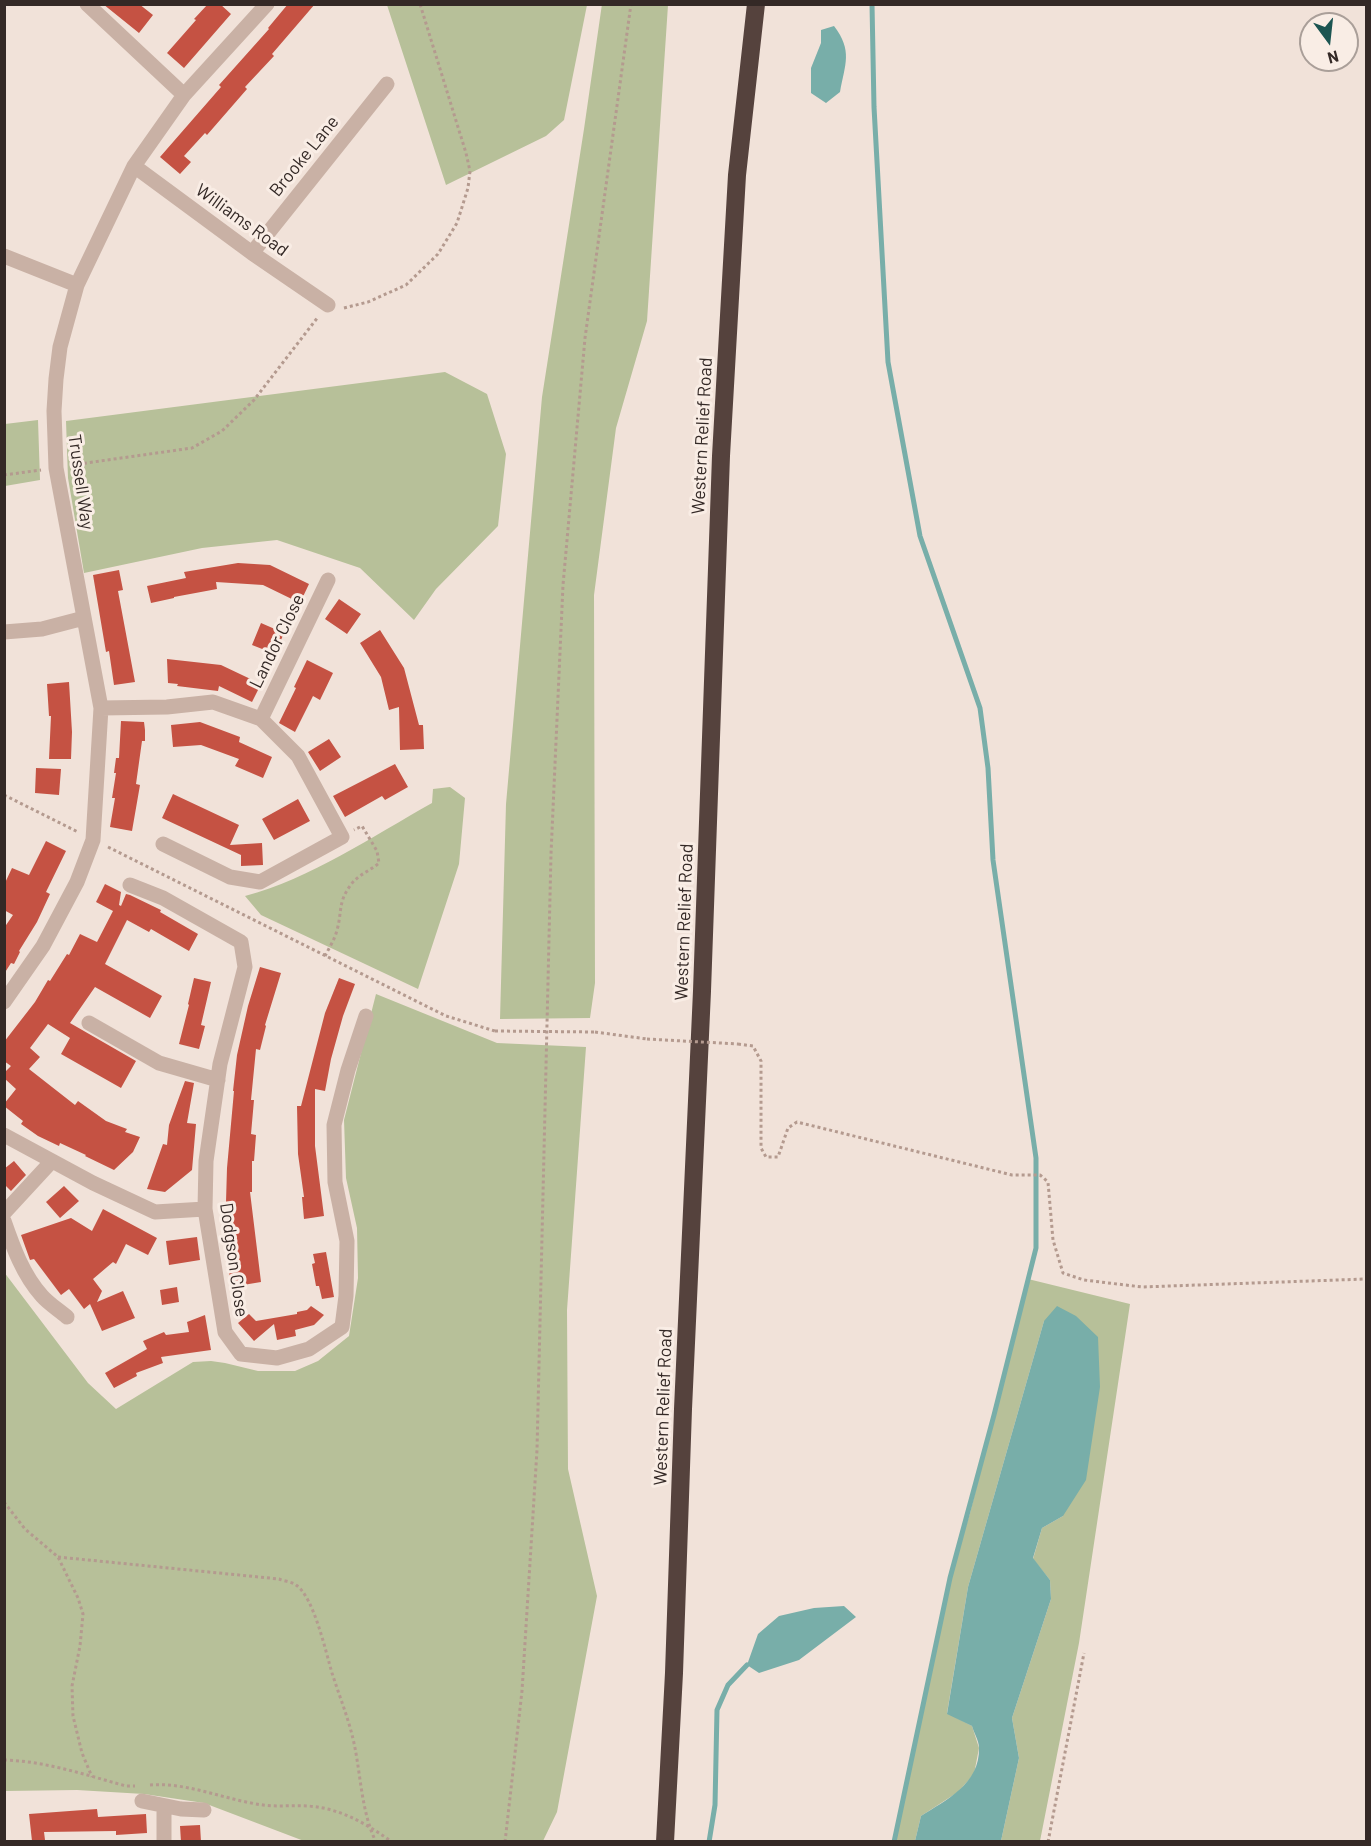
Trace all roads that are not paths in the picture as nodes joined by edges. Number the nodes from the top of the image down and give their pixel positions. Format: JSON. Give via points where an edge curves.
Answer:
{"nodes":[{"id":1,"x":87,"y":4,"type":"edge"},
{"id":2,"x":267,"y":4,"type":"edge"},
{"id":3,"x":756,"y":4,"type":"edge"},
{"id":4,"x":387,"y":84,"type":"dead end"},
{"id":5,"x":184,"y":95,"type":"junction"},
{"id":6,"x":134,"y":166,"type":"junction"},
{"id":7,"x":252,"y":252,"type":"junction"},
{"id":8,"x":4,"y":256,"type":"edge"},
{"id":9,"x":77,"y":285,"type":"junction"},
{"id":10,"x":328,"y":305,"type":"dead end"},
{"id":11,"x":328,"y":580,"type":"dead end"},
{"id":12,"x":84,"y":618,"type":"junction"},
{"id":13,"x":4,"y":632,"type":"edge"},
{"id":14,"x":101,"y":708,"type":"junction"},
{"id":15,"x":261,"y":719,"type":"junction"},
{"id":16,"x":163,"y":844,"type":"dead end"},
{"id":17,"x":130,"y":885,"type":"dead end"},
{"id":18,"x":7,"y":994,"type":"edge"},
{"id":19,"x":366,"y":1016,"type":"dead end"},
{"id":20,"x":89,"y":1023,"type":"dead end"},
{"id":21,"x":218,"y":1080,"type":"junction"},
{"id":22,"x":4,"y":1135,"type":"edge"},
{"id":23,"x":52,"y":1161,"type":"junction"},
{"id":24,"x":205,"y":1209,"type":"junction"},
{"id":25,"x":4,"y":1213,"type":"edge"},
{"id":26,"x":4,"y":1221,"type":"edge"},
{"id":27,"x":67,"y":1317,"type":"dead end"},
{"id":28,"x":142,"y":1802,"type":"dead end"},
{"id":29,"x":164,"y":1806,"type":"junction"},
{"id":30,"x":204,"y":1810,"type":"dead end"},
{"id":31,"x":164,"y":1842,"type":"edge"},
{"id":32,"x":665,"y":1842,"type":"edge"}],
"edges":[{"from":1,"to":5,"type":"street"},
{"from":2,"to":5,"type":"street","name":"Trussell Way"},
{"from":3,"to":32,"type":"highway","name":"Western Relief Road","via":[[737,175],[721,456],[702,1003]]},
{"from":4,"to":7,"type":"street","name":"Brooke Lane"},
{"from":5,"to":6,"type":"street","name":"Trussell Way"},
{"from":6,"to":7,"type":"street","name":"Williams Road"},
{"from":6,"to":9,"type":"street","name":"Trussell Way"},
{"from":7,"to":10,"type":"street","name":"Williams Road"},
{"from":8,"to":9,"type":"street"},
{"from":9,"to":12,"type":"street","name":"Trussell Way","via":[[60,347],[54,411],[56,468]]},
{"from":11,"to":15,"type":"street","name":"Landor Close"},
{"from":12,"to":13,"type":"street","via":[[42,629]]},
{"from":12,"to":14,"type":"street","name":"Trussell Way"},
{"from":14,"to":15,"type":"street","via":[[213,702]]},
{"from":14,"to":18,"type":"street","name":"Trussell Way","via":[[93,840],[77,882],[42,946]]},
{"from":15,"to":16,"type":"street","via":[[298,756],[342,837],[260,882],[230,877]]},
{"from":17,"to":21,"type":"street","name":"Dodgson Close","via":[[163,898],[241,942],[245,967]]},
{"from":19,"to":24,"type":"street","name":"Dodgson Close","via":[[334,1125],[335,1182],[347,1241],[342,1327],[309,1349],[277,1358],[241,1354],[225,1332]]},
{"from":20,"to":21,"type":"street","via":[[159,1063]]},
{"from":21,"to":24,"type":"street","name":"Dodgson Close","via":[[206,1161]]},
{"from":22,"to":23,"type":"street"},
{"from":23,"to":24,"type":"street","via":[[155,1212]]},
{"from":23,"to":25,"type":"street"},
{"from":26,"to":27,"type":"street","via":[[26,1274],[42,1297]]},
{"from":28,"to":29,"type":"street"},
{"from":29,"to":30,"type":"street"},
{"from":29,"to":31,"type":"street"}]}
